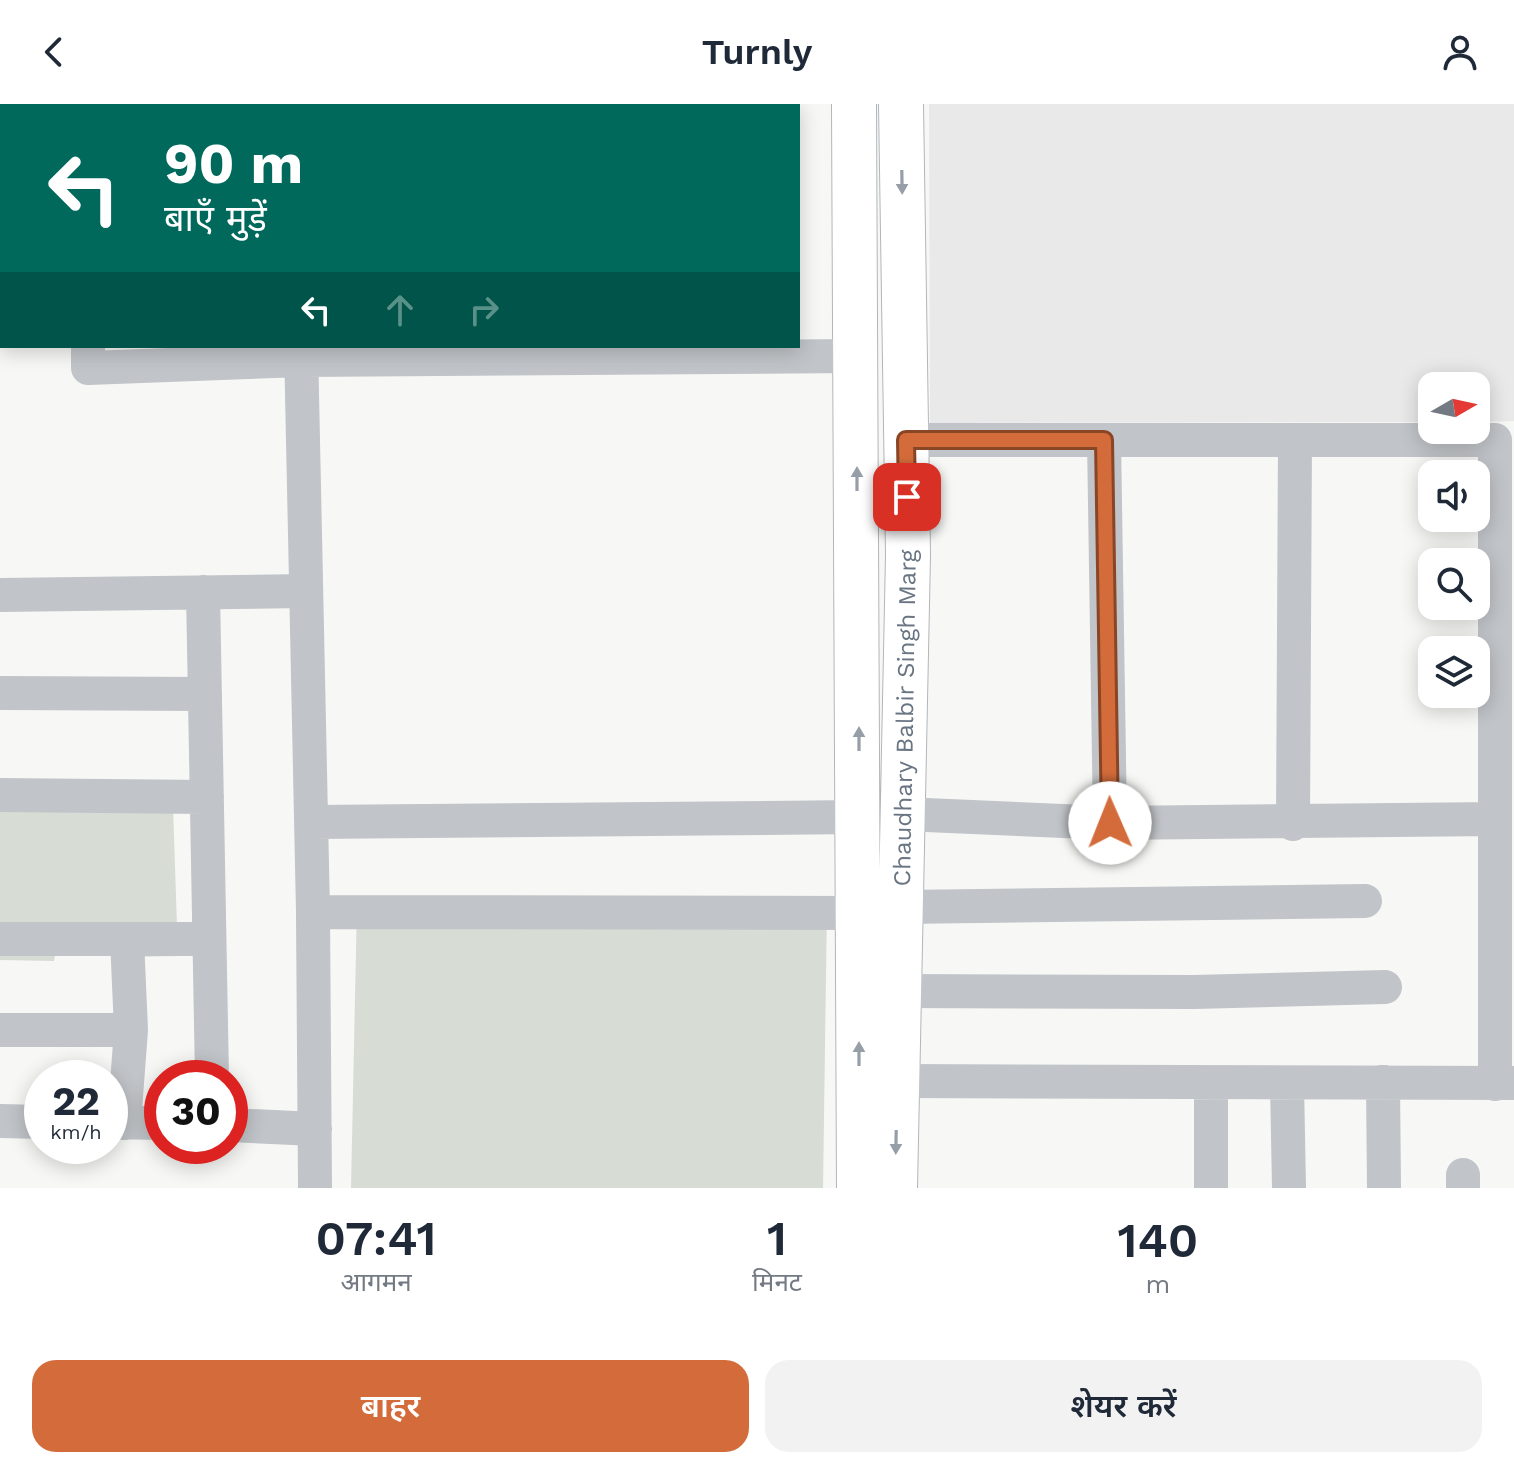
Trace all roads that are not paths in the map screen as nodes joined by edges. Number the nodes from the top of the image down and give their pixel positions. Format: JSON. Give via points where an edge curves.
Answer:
{"nodes":[{"id":1,"x":854,"y":104,"type":"edge"},
{"id":2,"x":901,"y":104,"type":"edge"},
{"id":3,"x":88,"y":348,"type":"edge"},
{"id":4,"x":642,"y":352,"type":"edge"},
{"id":5,"x":302,"y":353,"type":"edge"},
{"id":6,"x":198,"y":355,"type":"edge"},
{"id":7,"x":856,"y":356,"type":"junction"},
{"id":8,"x":906,"y":440,"type":"junction"},
{"id":9,"x":1104,"y":440,"type":"junction"},
{"id":10,"x":1295,"y":440,"type":"junction"},
{"id":11,"x":306,"y":591,"type":"junction"},
{"id":12,"x":203,"y":592,"type":"junction"},
{"id":13,"x":0,"y":595,"type":"edge"},
{"id":14,"x":0,"y":693,"type":"edge"},
{"id":15,"x":205,"y":694,"type":"junction"},
{"id":16,"x":0,"y":795,"type":"edge"},
{"id":17,"x":207,"y":797,"type":"junction"},
{"id":18,"x":903,"y":814,"type":"junction"},
{"id":19,"x":860,"y":817,"type":"junction"},
{"id":20,"x":1495,"y":819,"type":"junction"},
{"id":21,"x":312,"y":822,"type":"junction"},
{"id":22,"x":1110,"y":823,"type":"junction"},
{"id":23,"x":1293,"y":824,"type":"junction"},
{"id":24,"x":1365,"y":901,"type":"dead end"},
{"id":25,"x":880,"y":910,"type":"junction"},
{"id":26,"x":313,"y":912,"type":"junction"},
{"id":27,"x":0,"y":939,"type":"edge"},
{"id":28,"x":127,"y":939,"type":"junction"},
{"id":29,"x":209,"y":939,"type":"junction"},
{"id":30,"x":1385,"y":987,"type":"dead end"},
{"id":31,"x":899,"y":991,"type":"junction"},
{"id":32,"x":0,"y":1030,"type":"edge"},
{"id":33,"x":131,"y":1030,"type":"junction"},
{"id":34,"x":126,"y":1060,"type":"edge"},
{"id":35,"x":212,"y":1060,"type":"edge"},
{"id":36,"x":898,"y":1081,"type":"junction"},
{"id":37,"x":1383,"y":1082,"type":"junction"},
{"id":38,"x":1211,"y":1083,"type":"junction"},
{"id":39,"x":1287,"y":1083,"type":"junction"},
{"id":40,"x":1505,"y":1084,"type":"edge"},
{"id":41,"x":0,"y":1121,"type":"edge"},
{"id":42,"x":24,"y":1122,"type":"edge"},
{"id":43,"x":248,"y":1126,"type":"edge"},
{"id":44,"x":315,"y":1129,"type":"junction"},
{"id":45,"x":315,"y":1188,"type":"edge"},
{"id":46,"x":859,"y":1188,"type":"edge"},
{"id":47,"x":895,"y":1188,"type":"edge"},
{"id":48,"x":1211,"y":1188,"type":"edge"},
{"id":49,"x":1289,"y":1188,"type":"edge"},
{"id":50,"x":1384,"y":1188,"type":"edge"}],
"edges":[{"from":1,"to":7,"type":"street","name":"Chaudhary Balbir Singh Marg"},
{"from":2,"to":8,"type":"street","name":"Chaudhary Balbir Singh Marg","one_way":true},
{"from":3,"to":6,"type":"street","via":[[88,368]]},
{"from":4,"to":5,"type":"street"},
{"from":4,"to":7,"type":"street"},
{"from":5,"to":6,"type":"street"},
{"from":5,"to":11,"type":"street"},
{"from":19,"to":7,"type":"street","name":"Chaudhary Balbir Singh Marg","one_way":true},
{"from":8,"to":9,"type":"street"},
{"from":8,"to":18,"type":"street","name":"Chaudhary Balbir Singh Marg"},
{"from":9,"to":10,"type":"street"},
{"from":9,"to":22,"type":"street"},
{"from":10,"to":20,"type":"street","via":[[1495,440]]},
{"from":10,"to":23,"type":"street"},
{"from":11,"to":12,"type":"street"},
{"from":11,"to":21,"type":"street"},
{"from":12,"to":13,"type":"street"},
{"from":12,"to":15,"type":"street"},
{"from":14,"to":15,"type":"street"},
{"from":15,"to":17,"type":"street"},
{"from":16,"to":17,"type":"street"},
{"from":17,"to":29,"type":"street"},
{"from":18,"to":22,"type":"street"},
{"from":18,"to":25,"type":"street","name":"Chaudhary Balbir Singh Marg"},
{"from":19,"to":21,"type":"street"},
{"from":19,"to":25,"type":"street","name":"Chaudhary Balbir Singh Marg"},
{"from":20,"to":23,"type":"street"},
{"from":20,"to":40,"type":"street"},
{"from":21,"to":26,"type":"street"},
{"from":22,"to":23,"type":"street"},
{"from":24,"to":25,"type":"street"},
{"from":25,"to":26,"type":"street"},
{"from":25,"to":31,"type":"street","name":"Chaudhary Balbir Singh Marg"},
{"from":46,"to":25,"type":"street","name":"Chaudhary Balbir Singh Marg","one_way":true},
{"from":26,"to":44,"type":"street"},
{"from":27,"to":28,"type":"street"},
{"from":28,"to":29,"type":"street"},
{"from":28,"to":33,"type":"street"},
{"from":29,"to":35,"type":"street"},
{"from":30,"to":31,"type":"street"},
{"from":31,"to":36,"type":"street","name":"Chaudhary Balbir Singh Marg"},
{"from":32,"to":33,"type":"street"},
{"from":33,"to":34,"type":"street"},
{"from":36,"to":38,"type":"street"},
{"from":36,"to":47,"type":"street","name":"Chaudhary Balbir Singh Marg","one_way":true},
{"from":37,"to":39,"type":"street"},
{"from":37,"to":40,"type":"street"},
{"from":37,"to":50,"type":"street"},
{"from":38,"to":39,"type":"street"},
{"from":38,"to":48,"type":"street"},
{"from":39,"to":49,"type":"street"},
{"from":41,"to":42,"type":"street"},
{"from":43,"to":44,"type":"street"},
{"from":44,"to":45,"type":"street"}]}
